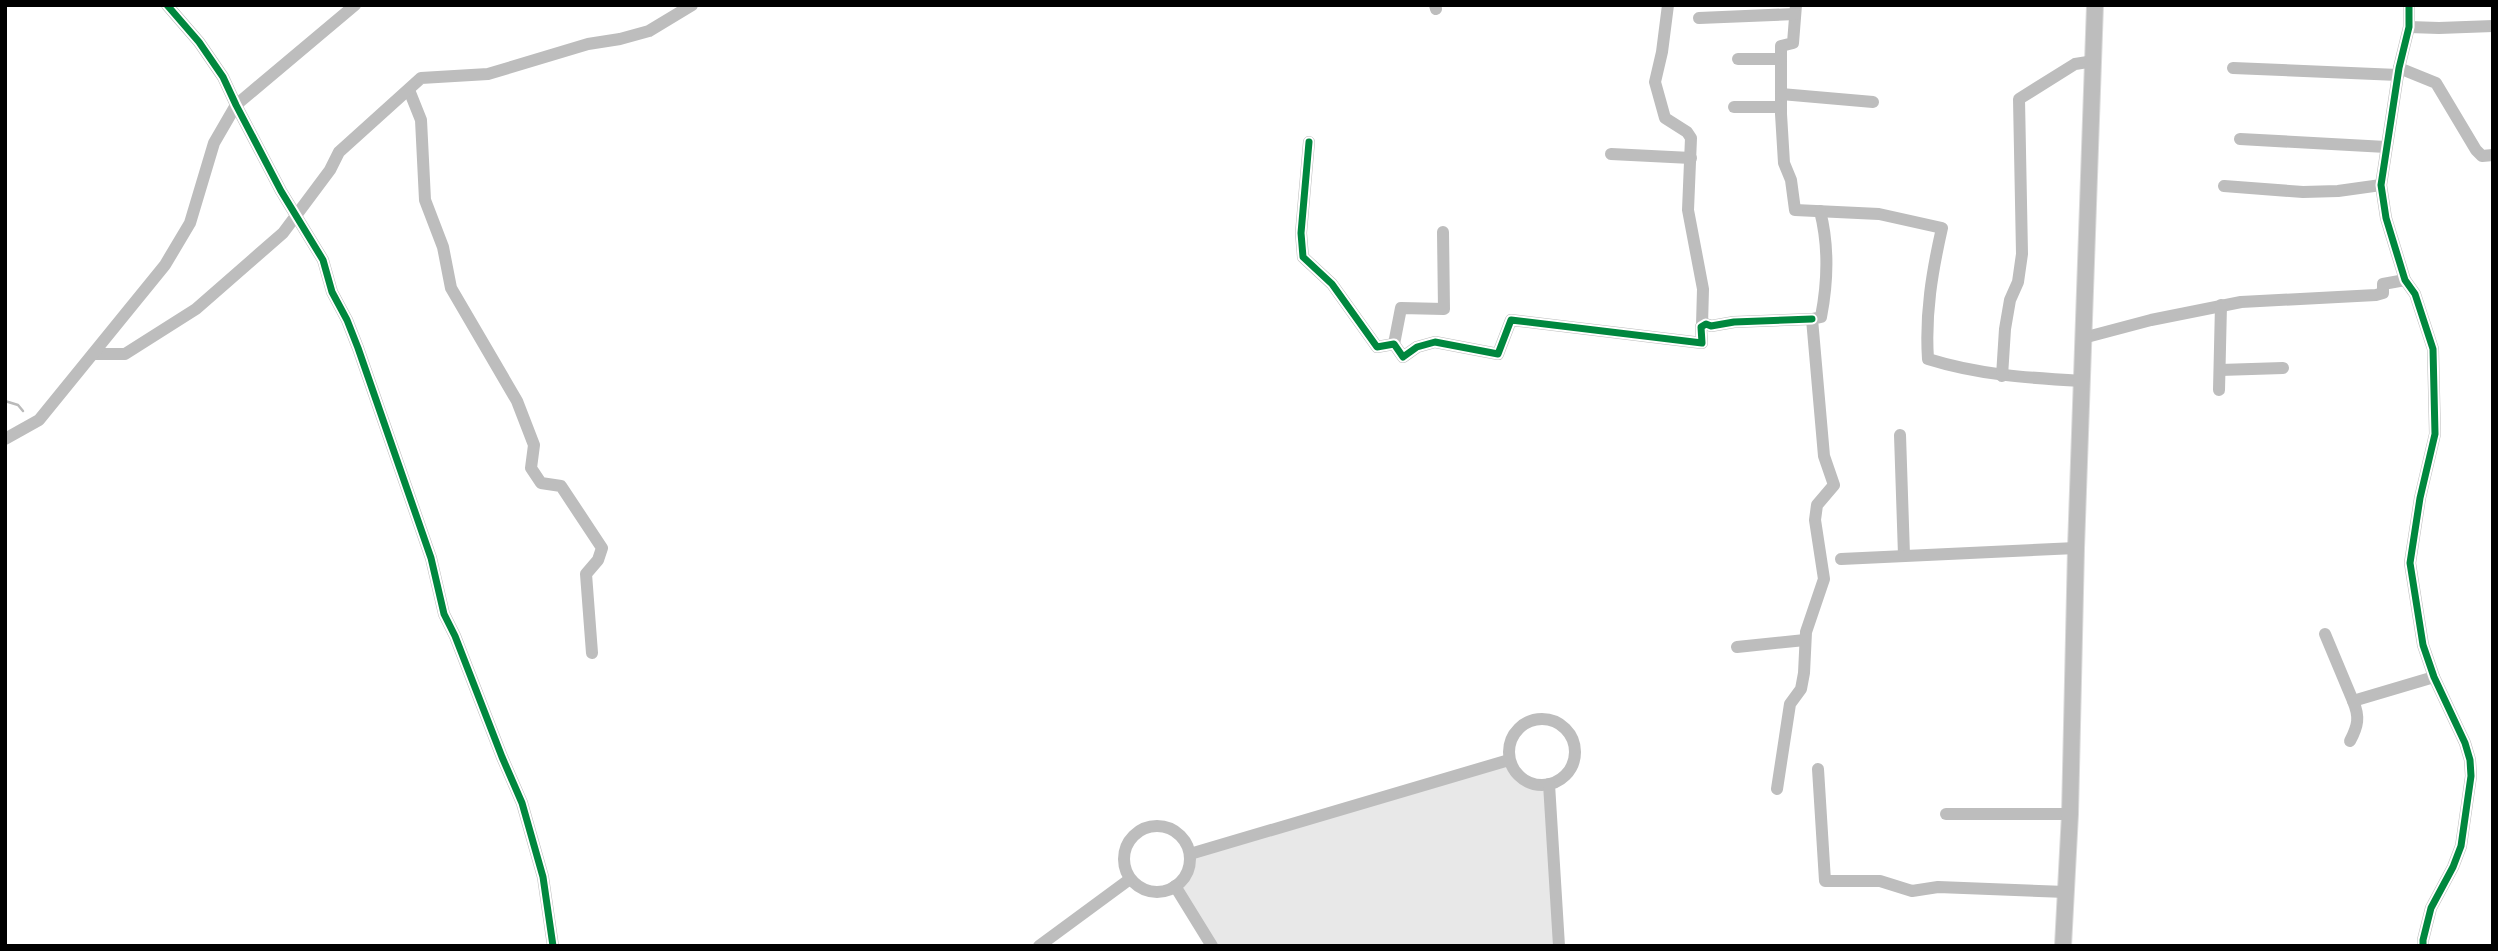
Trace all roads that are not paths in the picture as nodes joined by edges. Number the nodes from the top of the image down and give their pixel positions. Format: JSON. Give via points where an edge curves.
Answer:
{"nodes":[{"id":1,"x":167,"y":5,"type":"edge"},
{"id":2,"x":355,"y":5,"type":"edge"},
{"id":3,"x":692,"y":5,"type":"edge"},
{"id":4,"x":1668,"y":5,"type":"edge"},
{"id":5,"x":2095,"y":5,"type":"edge"},
{"id":6,"x":2409,"y":5,"type":"edge"},
{"id":7,"x":1796,"y":10,"type":"edge"},
{"id":8,"x":1699,"y":18,"type":"dead end"},
{"id":9,"x":2493,"y":26,"type":"edge"},
{"id":10,"x":2409,"y":27,"type":"junction"},
{"id":11,"x":1738,"y":59,"type":"dead end"},
{"id":12,"x":1781,"y":60,"type":"junction"},
{"id":13,"x":2094,"y":61,"type":"junction"},
{"id":14,"x":2233,"y":68,"type":"dead end"},
{"id":15,"x":2399,"y":71,"type":"junction"},
{"id":16,"x":409,"y":90,"type":"junction"},
{"id":17,"x":1781,"y":101,"type":"junction"},
{"id":18,"x":1873,"y":102,"type":"dead end"},
{"id":19,"x":236,"y":106,"type":"junction"},
{"id":20,"x":1734,"y":107,"type":"dead end"},
{"id":21,"x":2240,"y":139,"type":"dead end"},
{"id":22,"x":1309,"y":142,"type":"dead end"},
{"id":23,"x":2386,"y":147,"type":"junction"},
{"id":24,"x":1611,"y":154,"type":"dead end"},
{"id":25,"x":2493,"y":155,"type":"edge"},
{"id":26,"x":1691,"y":158,"type":"junction"},
{"id":27,"x":2381,"y":185,"type":"junction"},
{"id":28,"x":2224,"y":186,"type":"dead end"},
{"id":29,"x":1820,"y":211,"type":"junction"},
{"id":30,"x":298,"y":216,"type":"junction"},
{"id":31,"x":1443,"y":232,"type":"dead end"},
{"id":32,"x":2405,"y":280,"type":"junction"},
{"id":33,"x":2221,"y":305,"type":"junction"},
{"id":34,"x":1812,"y":319,"type":"junction"},
{"id":35,"x":1702,"y":325,"type":"junction"},
{"id":36,"x":2083,"y":338,"type":"junction"},
{"id":37,"x":1394,"y":344,"type":"junction"},
{"id":38,"x":93,"y":354,"type":"junction"},
{"id":39,"x":2283,"y":368,"type":"dead end"},
{"id":40,"x":2220,"y":370,"type":"junction"},
{"id":41,"x":2002,"y":376,"type":"junction"},
{"id":42,"x":2082,"y":381,"type":"junction"},
{"id":43,"x":2219,"y":390,"type":"dead end"},
{"id":44,"x":1900,"y":435,"type":"dead end"},
{"id":45,"x":5,"y":439,"type":"edge"},
{"id":46,"x":2076,"y":548,"type":"junction"},
{"id":47,"x":1904,"y":555,"type":"junction"},
{"id":48,"x":1841,"y":559,"type":"dead end"},
{"id":49,"x":2325,"y":634,"type":"dead end"},
{"id":50,"x":1805,"y":640,"type":"junction"},
{"id":51,"x":1737,"y":647,"type":"dead end"},
{"id":52,"x":592,"y":653,"type":"dead end"},
{"id":53,"x":2434,"y":677,"type":"junction"},
{"id":54,"x":2353,"y":701,"type":"junction"},
{"id":55,"x":2350,"y":741,"type":"dead end"},
{"id":56,"x":1510,"y":760,"type":"junction"},
{"id":57,"x":1818,"y":769,"type":"dead end"},
{"id":58,"x":1549,"y":785,"type":"junction"},
{"id":59,"x":1777,"y":789,"type":"dead end"},
{"id":60,"x":1947,"y":814,"type":"dead end"},
{"id":61,"x":2070,"y":814,"type":"junction"},
{"id":62,"x":1190,"y":854,"type":"junction"},
{"id":63,"x":1130,"y":878,"type":"junction"},
{"id":64,"x":1175,"y":886,"type":"junction"},
{"id":65,"x":2066,"y":892,"type":"junction"},
{"id":66,"x":553,"y":946,"type":"edge"},
{"id":67,"x":1039,"y":946,"type":"edge"},
{"id":68,"x":1212,"y":946,"type":"edge"},
{"id":69,"x":1559,"y":946,"type":"edge"},
{"id":70,"x":2063,"y":946,"type":"edge"},
{"id":71,"x":2423,"y":946,"type":"edge"}],
"edges":[{"from":1,"to":19,"type":"street","via":[[223,77]]},
{"from":2,"to":19,"type":"street"},
{"from":3,"to":16,"type":"street","via":[[649,31],[488,74],[421,78]]},
{"from":4,"to":26,"type":"street","via":[[1655,82],[1665,118],[1691,138]]},
{"from":5,"to":13,"type":"main road","via":[[2090,32]]},
{"from":6,"to":10,"type":"street"},
{"from":7,"to":8,"type":"street"},
{"from":7,"to":12,"type":"street","via":[[1793,43],[1781,46]]},
{"from":9,"to":10,"type":"street"},
{"from":10,"to":15,"type":"street"},
{"from":11,"to":12,"type":"street"},
{"from":12,"to":17,"type":"street"},
{"from":13,"to":36,"type":"main road"},
{"from":13,"to":41,"type":"street","via":[[2075,64],[2020,99],[2022,254],[2005,329]]},
{"from":14,"to":15,"type":"street"},
{"from":15,"to":23,"type":"street"},
{"from":15,"to":25,"type":"street","via":[[2436,83],[2476,150],[2482,156]]},
{"from":16,"to":30,"type":"street","via":[[339,152]]},
{"from":16,"to":52,"type":"street","via":[[421,120],[425,201],[443,247],[451,288],[517,401],[534,445],[531,468],[541,483],[561,486],[602,548],[586,574]]},
{"from":17,"to":18,"type":"street"},
{"from":17,"to":20,"type":"street"},
{"from":17,"to":29,"type":"street","via":[[1784,163],[1795,210]]},
{"from":19,"to":30,"type":"street"},
{"from":19,"to":38,"type":"street","via":[[214,143],[190,223],[165,265]]},
{"from":21,"to":23,"type":"street"},
{"from":22,"to":37,"type":"street","via":[[1303,257],[1332,284],[1377,347]]},
{"from":23,"to":27,"type":"street"},
{"from":24,"to":26,"type":"street"},
{"from":26,"to":35,"type":"street","via":[[1688,210],[1703,289]]},
{"from":27,"to":28,"type":"street","via":[[2303,192]]},
{"from":27,"to":32,"type":"street"},
{"from":29,"to":34,"type":"street","via":[[1826,233],[1827,288],[1822,317]]},
{"from":29,"to":41,"type":"street","via":[[1879,215],[1942,228],[1927,317],[1928,359]]},
{"from":30,"to":38,"type":"street","via":[[196,309],[125,354]]},
{"from":30,"to":66,"type":"street","via":[[323,260],[358,348],[431,558],[444,614],[522,803],[543,877]]},
{"from":31,"to":37,"type":"street","via":[[1444,309],[1401,308]]},
{"from":32,"to":33,"type":"street","via":[[2383,284],[2382,293],[2376,296]]},
{"from":32,"to":53,"type":"street","via":[[2415,294],[2432,349],[2435,433],[2410,564],[2423,645]]},
{"from":33,"to":36,"type":"street"},
{"from":33,"to":40,"type":"street"},
{"from":34,"to":35,"type":"street"},
{"from":34,"to":50,"type":"street","via":[[1824,456],[1834,485],[1817,505],[1824,579]]},
{"from":35,"to":37,"type":"street","via":[[1702,343],[1511,320],[1498,354],[1435,342],[1402,357]]},
{"from":36,"to":42,"type":"main road"},
{"from":38,"to":45,"type":"street","via":[[39,420]]},
{"from":39,"to":40,"type":"street"},
{"from":40,"to":43,"type":"street"},
{"from":41,"to":42,"type":"street"},
{"from":42,"to":46,"type":"main road"},
{"from":44,"to":47,"type":"street"},
{"from":46,"to":47,"type":"street"},
{"from":46,"to":61,"type":"main road"},
{"from":47,"to":48,"type":"street"},
{"from":49,"to":54,"type":"street"},
{"from":50,"to":51,"type":"street"},
{"from":50,"to":59,"type":"street","via":[[1801,689],[1790,704]]},
{"from":53,"to":54,"type":"street"},
{"from":53,"to":71,"type":"street","via":[[2465,743],[2471,776],[2461,846],[2431,908]]},
{"from":54,"to":55,"type":"street","via":[[2359,714]]},
{"from":56,"to":58,"type":"street","via":[[1524,780]]},
{"from":56,"to":58,"type":"street","via":[[1513,735],[1522,725],[1547,719],[1559,724],[1569,733],[1575,758],[1570,770]]},
{"from":56,"to":62,"type":"street"},
{"from":57,"to":65,"type":"street","via":[[1825,881],[1880,881],[1912,891],[1938,887]]},
{"from":58,"to":69,"type":"street"},
{"from":60,"to":61,"type":"street"},
{"from":61,"to":65,"type":"main road"},
{"from":62,"to":63,"type":"street","via":[[1176,831],[1150,826],[1128,841],[1124,867]]},
{"from":62,"to":64,"type":"street","via":[[1184,877]]},
{"from":63,"to":64,"type":"street","via":[[1152,891]]},
{"from":63,"to":67,"type":"street"},
{"from":64,"to":68,"type":"street"},
{"from":65,"to":70,"type":"main road"}]}
